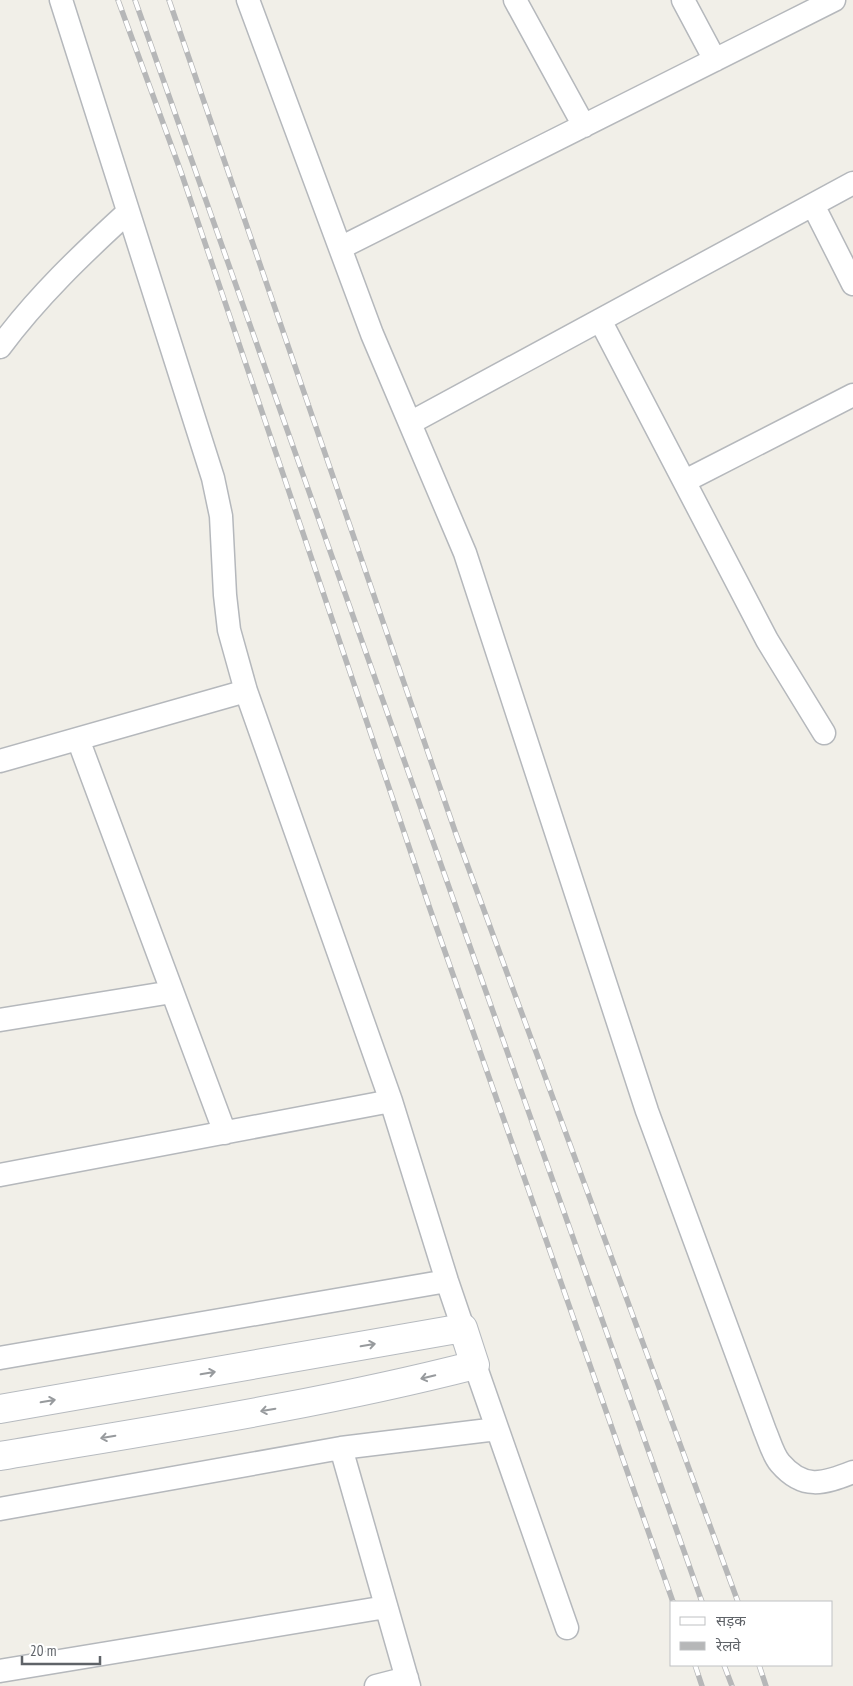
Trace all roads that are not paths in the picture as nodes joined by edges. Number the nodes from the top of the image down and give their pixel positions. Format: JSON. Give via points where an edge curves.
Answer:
{"nodes":[{"id":1,"x":61,"y":0,"type":"edge"},
{"id":2,"x":248,"y":0,"type":"edge"},
{"id":3,"x":516,"y":0,"type":"edge"},
{"id":4,"x":683,"y":0,"type":"edge"},
{"id":5,"x":834,"y":0,"type":"edge"},
{"id":6,"x":715,"y":60,"type":"junction"},
{"id":7,"x":584,"y":126,"type":"junction"},
{"id":8,"x":853,"y":183,"type":"edge"},
{"id":9,"x":128,"y":212,"type":"junction"},
{"id":10,"x":818,"y":214,"type":"junction"},
{"id":11,"x":340,"y":248,"type":"junction"},
{"id":12,"x":853,"y":284,"type":"edge"},
{"id":13,"x":603,"y":327,"type":"junction"},
{"id":14,"x":0,"y":347,"type":"edge"},
{"id":15,"x":853,"y":395,"type":"edge"},
{"id":16,"x":410,"y":422,"type":"junction"},
{"id":17,"x":685,"y":481,"type":"junction"},
{"id":18,"x":246,"y":691,"type":"junction"},
{"id":19,"x":824,"y":733,"type":"dead end"},
{"id":20,"x":78,"y":739,"type":"junction"},
{"id":21,"x":0,"y":761,"type":"edge"},
{"id":22,"x":172,"y":992,"type":"junction"},
{"id":23,"x":0,"y":1020,"type":"edge"},
{"id":24,"x":391,"y":1101,"type":"junction"},
{"id":25,"x":225,"y":1132,"type":"junction"},
{"id":26,"x":0,"y":1175,"type":"edge"},
{"id":27,"x":446,"y":1281,"type":"junction"},
{"id":28,"x":463,"y":1328,"type":"junction"},
{"id":29,"x":0,"y":1358,"type":"edge"},
{"id":30,"x":475,"y":1365,"type":"junction"},
{"id":31,"x":0,"y":1410,"type":"edge"},
{"id":32,"x":497,"y":1430,"type":"junction"},
{"id":33,"x":341,"y":1448,"type":"junction"},
{"id":34,"x":0,"y":1456,"type":"edge"},
{"id":35,"x":853,"y":1472,"type":"edge"},
{"id":36,"x":0,"y":1509,"type":"edge"},
{"id":37,"x":386,"y":1607,"type":"junction"},
{"id":38,"x":567,"y":1628,"type":"dead end"},
{"id":39,"x":0,"y":1671,"type":"edge"},
{"id":40,"x":408,"y":1682,"type":"edge"},
{"id":41,"x":376,"y":1686,"type":"edge"}],
"edges":[{"from":1,"to":9,"type":"street"},
{"from":2,"to":11,"type":"street"},
{"from":3,"to":7,"type":"street"},
{"from":4,"to":6,"type":"street"},
{"from":5,"to":6,"type":"street"},
{"from":6,"to":7,"type":"street"},
{"from":7,"to":11,"type":"street"},
{"from":8,"to":10,"type":"street"},
{"from":9,"to":14,"type":"street","via":[[79,257]]},
{"from":9,"to":18,"type":"street","via":[[213,478],[221,516],[229,630]]},
{"from":10,"to":12,"type":"street"},
{"from":10,"to":13,"type":"street"},
{"from":11,"to":16,"type":"street"},
{"from":13,"to":16,"type":"street"},
{"from":13,"to":17,"type":"street"},
{"from":15,"to":17,"type":"street"},
{"from":16,"to":35,"type":"street","via":[[465,553],[647,1111],[779,1462],[800,1480],[821,1483]]},
{"from":17,"to":19,"type":"street","via":[[767,640]]},
{"from":18,"to":20,"type":"street"},
{"from":18,"to":24,"type":"street"},
{"from":20,"to":21,"type":"street"},
{"from":20,"to":22,"type":"street"},
{"from":22,"to":23,"type":"street"},
{"from":22,"to":25,"type":"street"},
{"from":24,"to":25,"type":"street"},
{"from":24,"to":27,"type":"street"},
{"from":25,"to":26,"type":"street"},
{"from":27,"to":28,"type":"street"},
{"from":27,"to":29,"type":"street"},
{"from":28,"to":30,"type":"street"},
{"from":31,"to":28,"type":"street","one_way":true},
{"from":30,"to":32,"type":"street"},
{"from":30,"to":34,"type":"street","one_way":true,"via":[[415,1381],[286,1407]]},
{"from":32,"to":33,"type":"street"},
{"from":32,"to":38,"type":"street"},
{"from":33,"to":36,"type":"street"},
{"from":33,"to":37,"type":"street"},
{"from":37,"to":39,"type":"street"},
{"from":37,"to":40,"type":"street"},
{"from":40,"to":41,"type":"street"}]}
